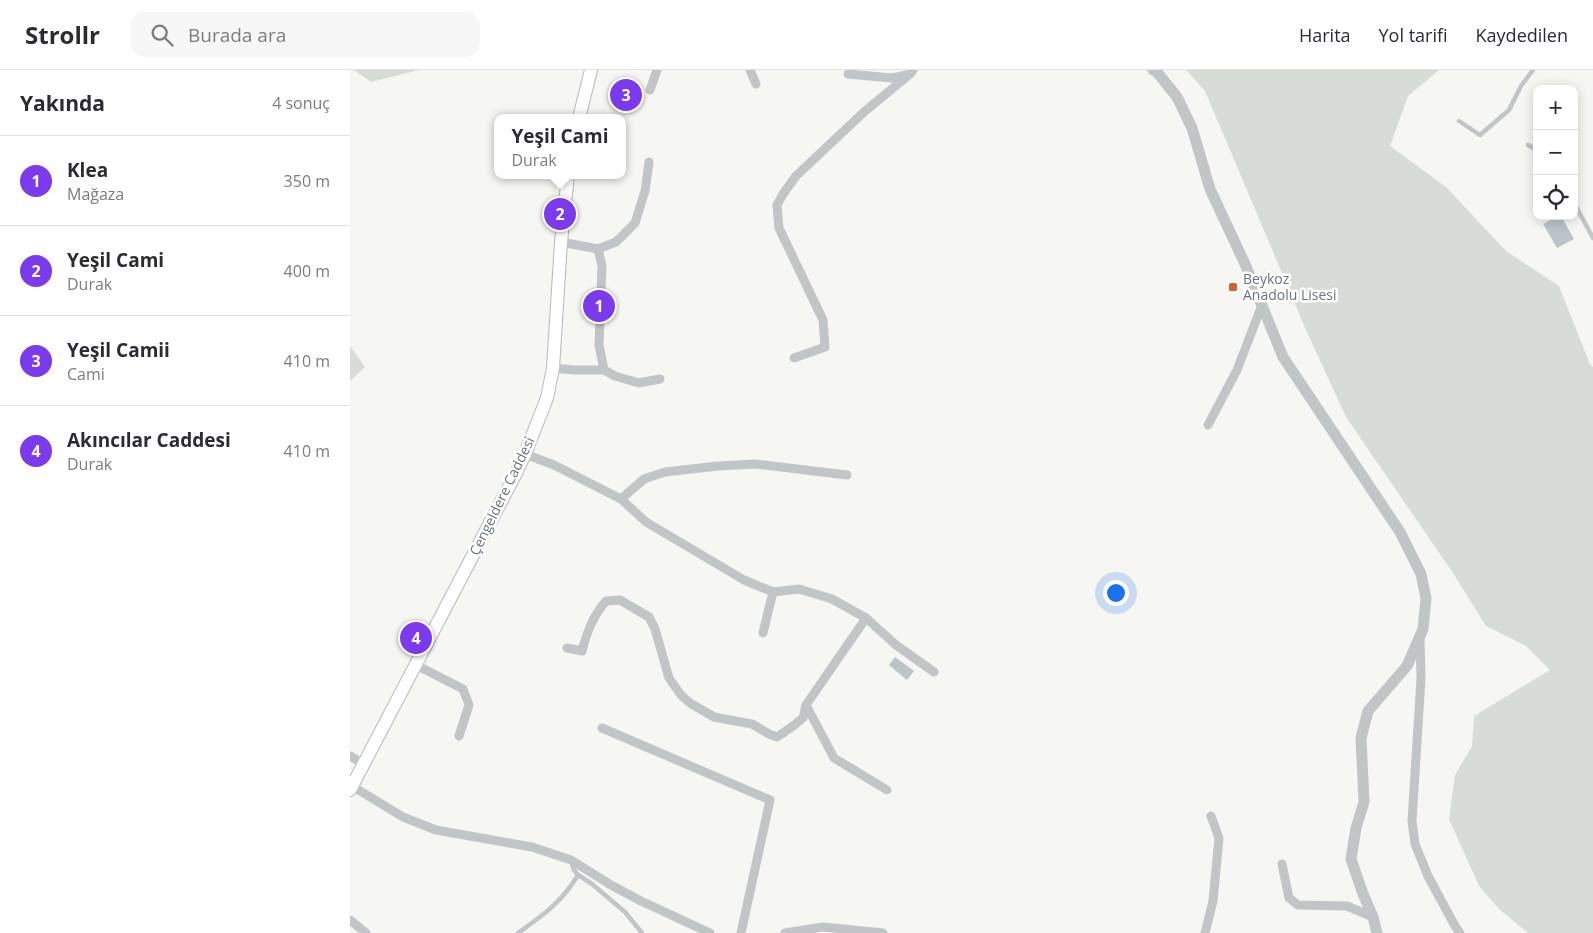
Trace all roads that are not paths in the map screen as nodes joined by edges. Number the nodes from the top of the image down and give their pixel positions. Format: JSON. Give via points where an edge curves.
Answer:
{"nodes":[{"id":1,"x":591,"y":70,"type":"edge"},
{"id":2,"x":657,"y":70,"type":"edge"},
{"id":3,"x":750,"y":70,"type":"edge"},
{"id":4,"x":1153,"y":70,"type":"edge"},
{"id":5,"x":1533,"y":70,"type":"edge"},
{"id":6,"x":911,"y":72,"type":"edge"},
{"id":7,"x":848,"y":74,"type":"dead end"},
{"id":8,"x":756,"y":84,"type":"dead end"},
{"id":9,"x":650,"y":90,"type":"dead end"},
{"id":10,"x":580,"y":114,"type":"edge"},
{"id":11,"x":1459,"y":121,"type":"dead end"},
{"id":12,"x":1528,"y":145,"type":"dead end"},
{"id":13,"x":1533,"y":148,"type":"edge"},
{"id":14,"x":649,"y":162,"type":"dead end"},
{"id":15,"x":568,"y":179,"type":"edge"},
{"id":16,"x":1578,"y":210,"type":"edge"},
{"id":17,"x":1593,"y":238,"type":"edge"},
{"id":18,"x":561,"y":242,"type":"junction"},
{"id":19,"x":598,"y":249,"type":"junction"},
{"id":20,"x":1262,"y":305,"type":"junction"},
{"id":21,"x":794,"y":358,"type":"dead end"},
{"id":22,"x":553,"y":368,"type":"junction"},
{"id":23,"x":604,"y":370,"type":"junction"},
{"id":24,"x":660,"y":379,"type":"dead end"},
{"id":25,"x":1208,"y":425,"type":"dead end"},
{"id":26,"x":525,"y":454,"type":"junction"},
{"id":27,"x":847,"y":475,"type":"dead end"},
{"id":28,"x":621,"y":499,"type":"junction"},
{"id":29,"x":773,"y":592,"type":"junction"},
{"id":30,"x":866,"y":618,"type":"junction"},
{"id":31,"x":763,"y":633,"type":"dead end"},
{"id":32,"x":1420,"y":635,"type":"junction"},
{"id":33,"x":567,"y":648,"type":"dead end"},
{"id":34,"x":416,"y":665,"type":"junction"},
{"id":35,"x":934,"y":672,"type":"dead end"},
{"id":36,"x":806,"y":705,"type":"junction"},
{"id":37,"x":602,"y":728,"type":"dead end"},
{"id":38,"x":459,"y":736,"type":"dead end"},
{"id":39,"x":350,"y":756,"type":"edge"},
{"id":40,"x":364,"y":764,"type":"junction"},
{"id":41,"x":351,"y":788,"type":"edge"},
{"id":42,"x":887,"y":790,"type":"dead end"},
{"id":43,"x":1212,"y":816,"type":"dead end"},
{"id":44,"x":571,"y":860,"type":"junction"},
{"id":45,"x":1282,"y":864,"type":"dead end"},
{"id":46,"x":578,"y":875,"type":"junction"},
{"id":47,"x":1373,"y":917,"type":"junction"},
{"id":48,"x":350,"y":920,"type":"edge"},
{"id":49,"x":366,"y":933,"type":"edge"},
{"id":50,"x":518,"y":933,"type":"edge"},
{"id":51,"x":642,"y":933,"type":"edge"},
{"id":52,"x":710,"y":933,"type":"edge"},
{"id":53,"x":741,"y":933,"type":"edge"},
{"id":54,"x":785,"y":933,"type":"edge"},
{"id":55,"x":883,"y":933,"type":"edge"},
{"id":56,"x":1204,"y":933,"type":"edge"},
{"id":57,"x":1377,"y":933,"type":"edge"},
{"id":58,"x":1460,"y":933,"type":"edge"}],
"edges":[{"from":1,"to":10,"type":"main road"},
{"from":2,"to":9,"type":"street"},
{"from":3,"to":8,"type":"street"},
{"from":4,"to":20,"type":"street","via":[[1177,96],[1192,128],[1210,189]]},
{"from":5,"to":11,"type":"lane","via":[[1509,110],[1480,135]]},
{"from":6,"to":7,"type":"street","via":[[892,78]]},
{"from":6,"to":21,"type":"street","via":[[796,176],[777,205],[779,228],[823,320],[825,347]]},
{"from":12,"to":13,"type":"lane"},
{"from":14,"to":19,"type":"street","via":[[645,191],[635,223],[616,242]]},
{"from":15,"to":18,"type":"main road","name":"Çengeldere Caddesi"},
{"from":16,"to":17,"type":"lane"},
{"from":18,"to":19,"type":"street"},
{"from":18,"to":22,"type":"main road","name":"Çengeldere Caddesi"},
{"from":19,"to":23,"type":"street","via":[[602,266],[599,345]]},
{"from":20,"to":25,"type":"street","via":[[1237,370]]},
{"from":20,"to":32,"type":"street","via":[[1283,357],[1400,532],[1421,574],[1426,598]]},
{"from":22,"to":23,"type":"street"},
{"from":22,"to":26,"type":"main road","name":"Çengeldere Caddesi","via":[[547,398]]},
{"from":23,"to":24,"type":"street","via":[[639,383]]},
{"from":26,"to":28,"type":"street"},
{"from":26,"to":34,"type":"main road","name":"Çengeldere Caddesi"},
{"from":27,"to":28,"type":"street","via":[[755,464],[718,466],[665,472],[644,479]]},
{"from":28,"to":29,"type":"street","via":[[646,522],[744,580]]},
{"from":29,"to":30,"type":"street","via":[[798,589],[832,599]]},
{"from":29,"to":31,"type":"street"},
{"from":30,"to":35,"type":"street"},
{"from":30,"to":36,"type":"street"},
{"from":32,"to":47,"type":"street","via":[[1407,666],[1368,711],[1361,738],[1364,802],[1351,859]]},
{"from":32,"to":58,"type":"street","via":[[1421,679],[1412,821],[1415,844],[1428,876]]},
{"from":33,"to":36,"type":"street","via":[[582,651],[597,612],[606,601],[620,600],[649,617],[669,678],[686,699],[714,718],[752,724],[777,736],[803,718]]},
{"from":34,"to":38,"type":"street","via":[[463,689],[470,705]]},
{"from":34,"to":40,"type":"main road","name":"Çengeldere Caddesi"},
{"from":36,"to":42,"type":"street","via":[[834,758]]},
{"from":37,"to":53,"type":"street","via":[[770,800]]},
{"from":39,"to":40,"type":"street"},
{"from":40,"to":41,"type":"main road","name":"Çengeldere Caddesi"},
{"from":41,"to":44,"type":"street","via":[[403,817],[436,830],[532,847]]},
{"from":43,"to":56,"type":"street","via":[[1219,838],[1213,901]]},
{"from":44,"to":46,"type":"lane"},
{"from":44,"to":52,"type":"street","via":[[611,885]]},
{"from":45,"to":47,"type":"street","via":[[1288,898],[1298,905],[1347,906]]},
{"from":46,"to":50,"type":"lane","via":[[553,907]]},
{"from":46,"to":51,"type":"lane","via":[[625,912]]},
{"from":47,"to":57,"type":"street"},
{"from":48,"to":49,"type":"street"},
{"from":54,"to":55,"type":"street","via":[[823,927]]}]}
